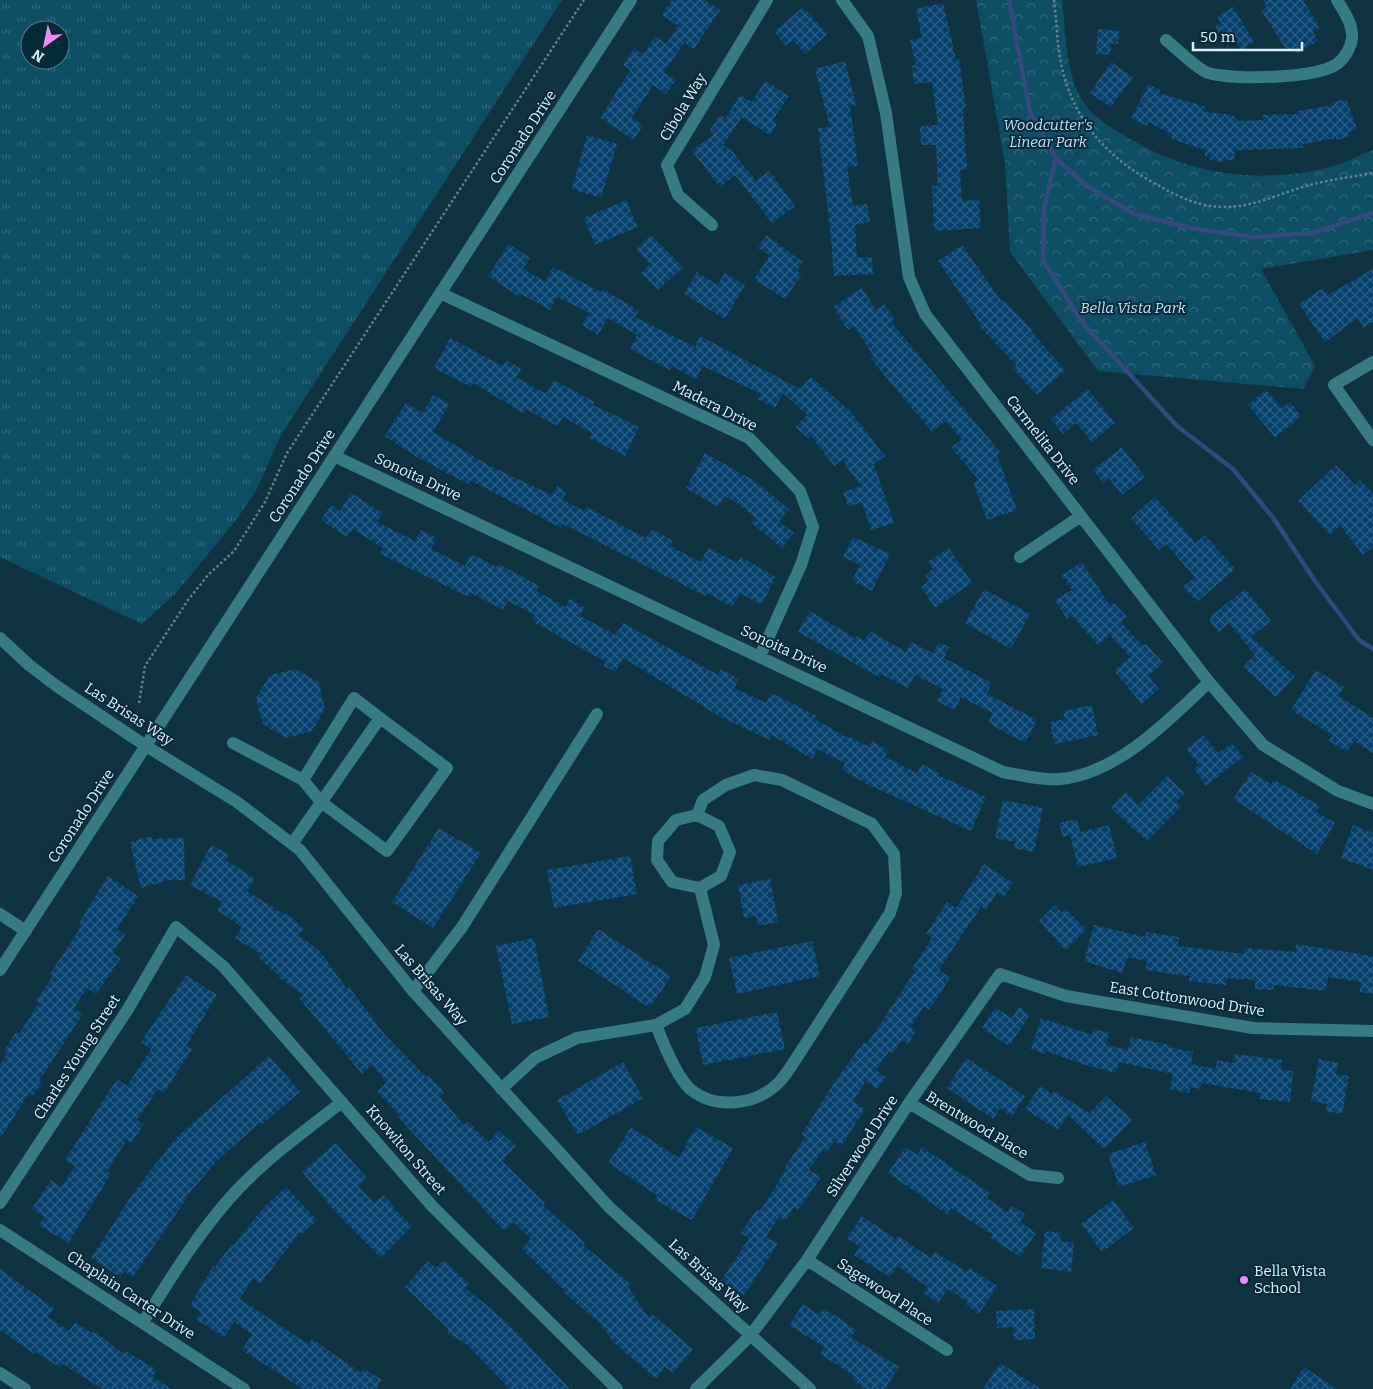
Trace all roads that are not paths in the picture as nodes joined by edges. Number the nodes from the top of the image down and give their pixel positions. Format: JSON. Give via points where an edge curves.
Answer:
{"nodes":[{"id":1,"x":631,"y":0,"type":"edge"},
{"id":2,"x":768,"y":0,"type":"edge"},
{"id":3,"x":842,"y":0,"type":"edge"},
{"id":4,"x":1337,"y":0,"type":"edge"},
{"id":5,"x":1166,"y":40,"type":"dead end"},
{"id":6,"x":712,"y":225,"type":"dead end"},
{"id":7,"x":440,"y":293,"type":"junction"},
{"id":8,"x":1373,"y":362,"type":"edge"},
{"id":9,"x":1373,"y":440,"type":"edge"},
{"id":10,"x":334,"y":456,"type":"junction"},
{"id":11,"x":1081,"y":516,"type":"junction"},
{"id":12,"x":1020,"y":557,"type":"dead end"},
{"id":13,"x":0,"y":638,"type":"edge"},
{"id":14,"x":760,"y":656,"type":"junction"},
{"id":15,"x":1209,"y":682,"type":"junction"},
{"id":16,"x":597,"y":714,"type":"dead end"},
{"id":17,"x":380,"y":718,"type":"junction"},
{"id":18,"x":232,"y":743,"type":"dead end"},
{"id":19,"x":146,"y":746,"type":"junction"},
{"id":20,"x":303,"y":780,"type":"junction"},
{"id":21,"x":321,"y":802,"type":"junction"},
{"id":22,"x":1373,"y":804,"type":"edge"},
{"id":23,"x":697,"y":816,"type":"junction"},
{"id":24,"x":292,"y":844,"type":"junction"},
{"id":25,"x":700,"y":888,"type":"junction"},
{"id":26,"x":0,"y":914,"type":"edge"},
{"id":27,"x":176,"y":927,"type":"joint"},
{"id":28,"x":26,"y":931,"type":"junction"},
{"id":29,"x":0,"y":970,"type":"edge"},
{"id":30,"x":1000,"y":974,"type":"joint"},
{"id":31,"x":413,"y":991,"type":"junction"},
{"id":32,"x":656,"y":1025,"type":"junction"},
{"id":33,"x":1373,"y":1031,"type":"edge"},
{"id":34,"x":501,"y":1089,"type":"junction"},
{"id":35,"x":342,"y":1102,"type":"junction"},
{"id":36,"x":909,"y":1103,"type":"junction"},
{"id":37,"x":1058,"y":1178,"type":"dead end"},
{"id":38,"x":0,"y":1203,"type":"edge"},
{"id":39,"x":0,"y":1230,"type":"edge"},
{"id":40,"x":807,"y":1260,"type":"junction"},
{"id":41,"x":143,"y":1322,"type":"junction"},
{"id":42,"x":750,"y":1336,"type":"junction"},
{"id":43,"x":947,"y":1350,"type":"dead end"},
{"id":44,"x":0,"y":1373,"type":"edge"},
{"id":45,"x":25,"y":1389,"type":"edge"},
{"id":46,"x":244,"y":1389,"type":"edge"},
{"id":47,"x":617,"y":1389,"type":"edge"},
{"id":48,"x":696,"y":1389,"type":"edge"},
{"id":49,"x":810,"y":1389,"type":"edge"}],
"edges":[{"from":1,"to":7,"type":"street","name":"Coronado Drive"},
{"from":2,"to":6,"type":"street","name":"Cibola Way","via":[[667,165],[678,195]]},
{"from":3,"to":11,"type":"street","name":"Carmelita Drive","via":[[868,36],[886,113],[909,277],[925,314]]},
{"from":4,"to":5,"type":"street","via":[[1351,25],[1352,40],[1346,54],[1336,64],[1284,76],[1239,78],[1206,72]]},
{"from":7,"to":10,"type":"street","name":"Coronado Drive"},
{"from":7,"to":14,"type":"street","name":"Madera Drive","via":[[749,438],[800,491],[813,528],[801,565]]},
{"from":8,"to":9,"type":"street","via":[[1334,385]]},
{"from":10,"to":14,"type":"street","name":"Sonoita Drive"},
{"from":10,"to":19,"type":"street","name":"Coronado Drive"},
{"from":11,"to":12,"type":"street"},
{"from":11,"to":15,"type":"street","name":"Carmelita Drive"},
{"from":13,"to":19,"type":"street","name":"Las Brisas Way","via":[[58,687]]},
{"from":14,"to":15,"type":"street","name":"Sonoita Drive","via":[[1003,772],[1060,779],[1105,767],[1168,721]]},
{"from":15,"to":22,"type":"street","name":"Carmelita Drive","via":[[1263,744],[1338,792]]},
{"from":16,"to":31,"type":"street","via":[[462,927]]},
{"from":17,"to":20,"type":"street","via":[[354,698]]},
{"from":17,"to":21,"type":"street"},
{"from":17,"to":21,"type":"street","via":[[447,768],[387,851]]},
{"from":18,"to":20,"type":"street"},
{"from":19,"to":24,"type":"street","name":"Las Brisas Way","via":[[237,802]]},
{"from":19,"to":28,"type":"street","name":"Coronado Drive"},
{"from":20,"to":21,"type":"street"},
{"from":21,"to":24,"type":"street"},
{"from":23,"to":25,"type":"street","via":[[720,826],[730,852],[722,876]]},
{"from":23,"to":25,"type":"street","via":[[676,820],[658,841],[657,860],[672,882]]},
{"from":23,"to":32,"type":"street","via":[[703,800],[726,785],[754,775],[782,780],[872,824],[894,854],[896,892],[890,912],[792,1065],[775,1086],[750,1101],[720,1103],[690,1089],[670,1058]]},
{"from":24,"to":31,"type":"street","name":"Las Brisas Way"},
{"from":25,"to":32,"type":"street","via":[[714,945],[705,976],[686,1009]]},
{"from":26,"to":28,"type":"street"},
{"from":27,"to":35,"type":"street","name":"Knowlton Street","via":[[223,966]]},
{"from":27,"to":38,"type":"street","name":"Charles Young Street","via":[[128,1009]]},
{"from":28,"to":29,"type":"street","name":"Coronado Drive"},
{"from":30,"to":33,"type":"street","name":"East Cottonwood Drive","via":[[1066,996],[1253,1028]]},
{"from":30,"to":36,"type":"street","name":"Silverwood Drive"},
{"from":31,"to":34,"type":"street","name":"Las Brisas Way"},
{"from":32,"to":34,"type":"street","via":[[577,1038],[535,1058]]},
{"from":34,"to":42,"type":"street","name":"Las Brisas Way","via":[[609,1207]]},
{"from":35,"to":41,"type":"street","via":[[239,1188],[206,1228]]},
{"from":35,"to":47,"type":"street","name":"Knowlton Street","via":[[432,1206]]},
{"from":36,"to":37,"type":"street","name":"Brentwood Place","via":[[1030,1175]]},
{"from":36,"to":40,"type":"street","name":"Silverwood Drive"},
{"from":39,"to":41,"type":"street","name":"Chaplain Carter Drive"},
{"from":40,"to":42,"type":"street","name":"Silverwood Drive"},
{"from":40,"to":43,"type":"street","name":"Sagewood Place"},
{"from":41,"to":46,"type":"street","name":"Chaplain Carter Drive"},
{"from":42,"to":48,"type":"street","name":"Silverwood Drive"},
{"from":42,"to":49,"type":"street","name":"Las Brisas Way"},
{"from":44,"to":45,"type":"street"}]}
